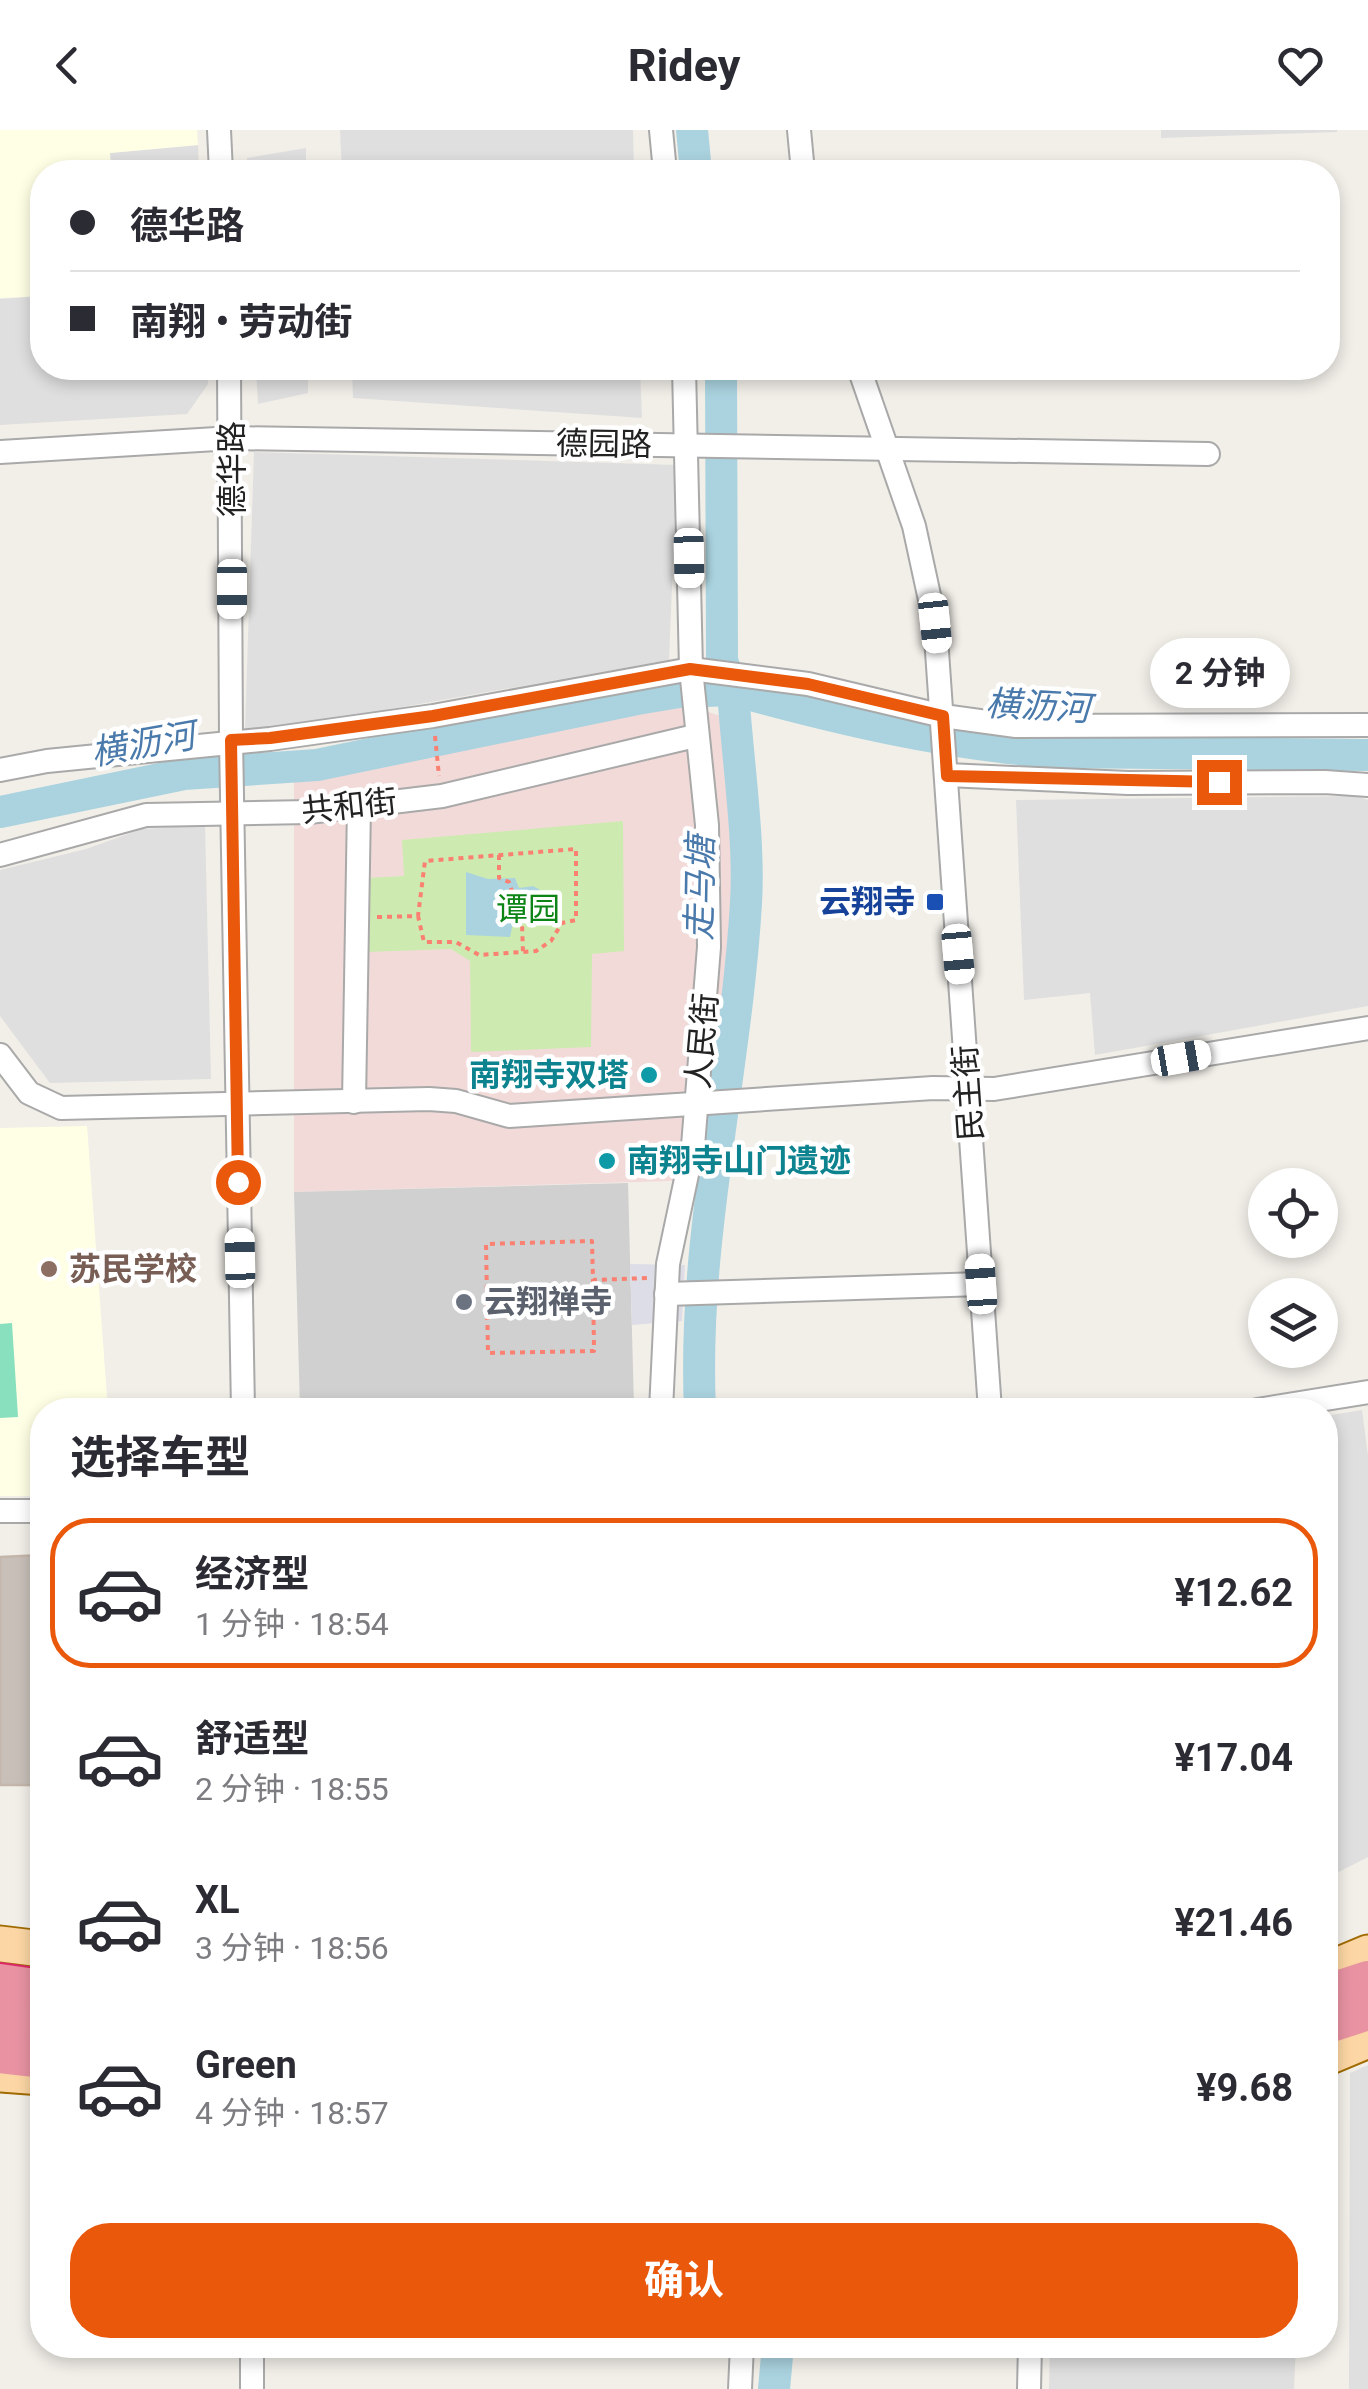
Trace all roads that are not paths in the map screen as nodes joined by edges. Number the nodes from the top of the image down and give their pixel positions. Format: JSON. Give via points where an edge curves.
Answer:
{"nodes":[{"id":1,"x":218,"y":130,"type":"edge"},
{"id":2,"x":661,"y":130,"type":"edge"},
{"id":3,"x":799,"y":130,"type":"edge"},
{"id":4,"x":219,"y":160,"type":"edge"},
{"id":5,"x":664,"y":160,"type":"edge"},
{"id":6,"x":802,"y":160,"type":"edge"},
{"id":7,"x":230,"y":380,"type":"edge"},
{"id":8,"x":684,"y":380,"type":"edge"},
{"id":9,"x":862,"y":380,"type":"edge"},
{"id":10,"x":232,"y":438,"type":"junction"},
{"id":11,"x":687,"y":446,"type":"junction"},
{"id":12,"x":887,"y":450,"type":"junction"},
{"id":13,"x":0,"y":452,"type":"edge"},
{"id":14,"x":1208,"y":454,"type":"dead end"},
{"id":15,"x":698,"y":676,"type":"junction"},
{"id":16,"x":943,"y":716,"type":"junction"},
{"id":17,"x":1368,"y":725,"type":"edge"},
{"id":18,"x":695,"y":736,"type":"junction"},
{"id":19,"x":231,"y":740,"type":"junction"},
{"id":20,"x":0,"y":770,"type":"edge"},
{"id":21,"x":947,"y":776,"type":"junction"},
{"id":22,"x":1368,"y":785,"type":"edge"},
{"id":23,"x":358,"y":806,"type":"junction"},
{"id":24,"x":233,"y":815,"type":"junction"},
{"id":25,"x":0,"y":855,"type":"edge"},
{"id":26,"x":1368,"y":1028,"type":"edge"},
{"id":27,"x":0,"y":1056,"type":"edge"},
{"id":28,"x":968,"y":1088,"type":"junction"},
{"id":29,"x":354,"y":1102,"type":"junction"},
{"id":30,"x":715,"y":1103,"type":"junction"},
{"id":31,"x":236,"y":1106,"type":"junction"},
{"id":32,"x":981,"y":1284,"type":"junction"},
{"id":33,"x":681,"y":1290,"type":"junction"},
{"id":34,"x":1368,"y":1392,"type":"edge"},
{"id":35,"x":243,"y":1398,"type":"edge"},
{"id":36,"x":663,"y":1398,"type":"edge"},
{"id":37,"x":989,"y":1398,"type":"edge"},
{"id":38,"x":1331,"y":1398,"type":"edge"},
{"id":39,"x":0,"y":1511,"type":"edge"},
{"id":40,"x":30,"y":1511,"type":"edge"},
{"id":41,"x":0,"y":1944,"type":"edge"},
{"id":42,"x":30,"y":1948,"type":"edge"},
{"id":43,"x":1368,"y":1953,"type":"edge"},
{"id":44,"x":0,"y":1963,"type":"edge"},
{"id":45,"x":1338,"y":1965,"type":"edge"},
{"id":46,"x":30,"y":1967,"type":"edge"},
{"id":47,"x":1368,"y":1981,"type":"edge"},
{"id":48,"x":0,"y":1984,"type":"edge"},
{"id":49,"x":30,"y":1988,"type":"edge"},
{"id":50,"x":1338,"y":1991,"type":"edge"},
{"id":51,"x":1368,"y":2010,"type":"edge"},
{"id":52,"x":0,"y":2020,"type":"edge"},
{"id":53,"x":1338,"y":2020,"type":"edge"},
{"id":54,"x":30,"y":2024,"type":"edge"},
{"id":55,"x":1368,"y":2040,"type":"edge"},
{"id":56,"x":0,"y":2052,"type":"edge"},
{"id":57,"x":1338,"y":2053,"type":"edge"},
{"id":58,"x":30,"y":2056,"type":"edge"},
{"id":59,"x":0,"y":2074,"type":"edge"},
{"id":60,"x":30,"y":2077,"type":"edge"},
{"id":61,"x":252,"y":2358,"type":"edge"},
{"id":62,"x":741,"y":2358,"type":"edge"},
{"id":63,"x":1030,"y":2358,"type":"edge"},
{"id":64,"x":252,"y":2389,"type":"edge"},
{"id":65,"x":740,"y":2389,"type":"edge"},
{"id":66,"x":1029,"y":2389,"type":"edge"}],
"edges":[{"from":1,"to":4,"type":"street"},
{"from":2,"to":5,"type":"street"},
{"from":3,"to":6,"type":"street"},
{"from":7,"to":10,"type":"street","name":"德华路"},
{"from":8,"to":11,"type":"street","name":"人民街"},
{"from":9,"to":12,"type":"street"},
{"from":10,"to":11,"type":"street","name":"德园路"},
{"from":10,"to":13,"type":"street","name":"德园路"},
{"from":10,"to":19,"type":"street","name":"德华路"},
{"from":11,"to":12,"type":"street","name":"德园路"},
{"from":11,"to":15,"type":"street","name":"人民街"},
{"from":12,"to":14,"type":"street","name":"德园路"},
{"from":12,"to":16,"type":"street","via":[[931,594]]},
{"from":15,"to":16,"type":"street","via":[[740,674],[808,684]]},
{"from":15,"to":18,"type":"street","name":"人民街"},
{"from":15,"to":19,"type":"street"},
{"from":16,"to":17,"type":"street","via":[[1016,726]]},
{"from":16,"to":21,"type":"street","name":"民主街"},
{"from":18,"to":23,"type":"street","name":"共和街","via":[[493,786]]},
{"from":18,"to":30,"type":"street","name":"人民街","via":[[707,825]]},
{"from":19,"to":20,"type":"street"},
{"from":19,"to":24,"type":"street","name":"德华路"},
{"from":21,"to":22,"type":"street"},
{"from":21,"to":28,"type":"street","name":"民主街"},
{"from":23,"to":24,"type":"street","name":"共和街"},
{"from":23,"to":29,"type":"street"},
{"from":24,"to":25,"type":"street","name":"共和街","via":[[132,818]]},
{"from":24,"to":31,"type":"street","name":"德华路"},
{"from":26,"to":28,"type":"street"},
{"from":27,"to":31,"type":"street","via":[[29,1093],[61,1108]]},
{"from":28,"to":30,"type":"street"},
{"from":28,"to":32,"type":"street","name":"民主街"},
{"from":29,"to":30,"type":"street","via":[[445,1100],[509,1116]]},
{"from":29,"to":31,"type":"street"},
{"from":30,"to":33,"type":"street","name":"人民街","via":[[689,1172]]},
{"from":31,"to":35,"type":"street","name":"德华路"},
{"from":32,"to":33,"type":"street"},
{"from":32,"to":37,"type":"street","name":"民主街"},
{"from":33,"to":36,"type":"street","name":"人民街"},
{"from":34,"to":38,"type":"street"},
{"from":39,"to":40,"type":"street"},
{"from":41,"to":42,"type":"main road"},
{"from":43,"to":45,"type":"main road"},
{"from":44,"to":46,"type":"highway"},
{"from":47,"to":50,"type":"highway"},
{"from":48,"to":49,"type":"highway"},
{"from":51,"to":53,"type":"highway"},
{"from":52,"to":54,"type":"highway"},
{"from":55,"to":57,"type":"main road"},
{"from":56,"to":58,"type":"highway"},
{"from":59,"to":60,"type":"main road"},
{"from":61,"to":64,"type":"street"},
{"from":62,"to":65,"type":"street"},
{"from":63,"to":66,"type":"street"}]}
